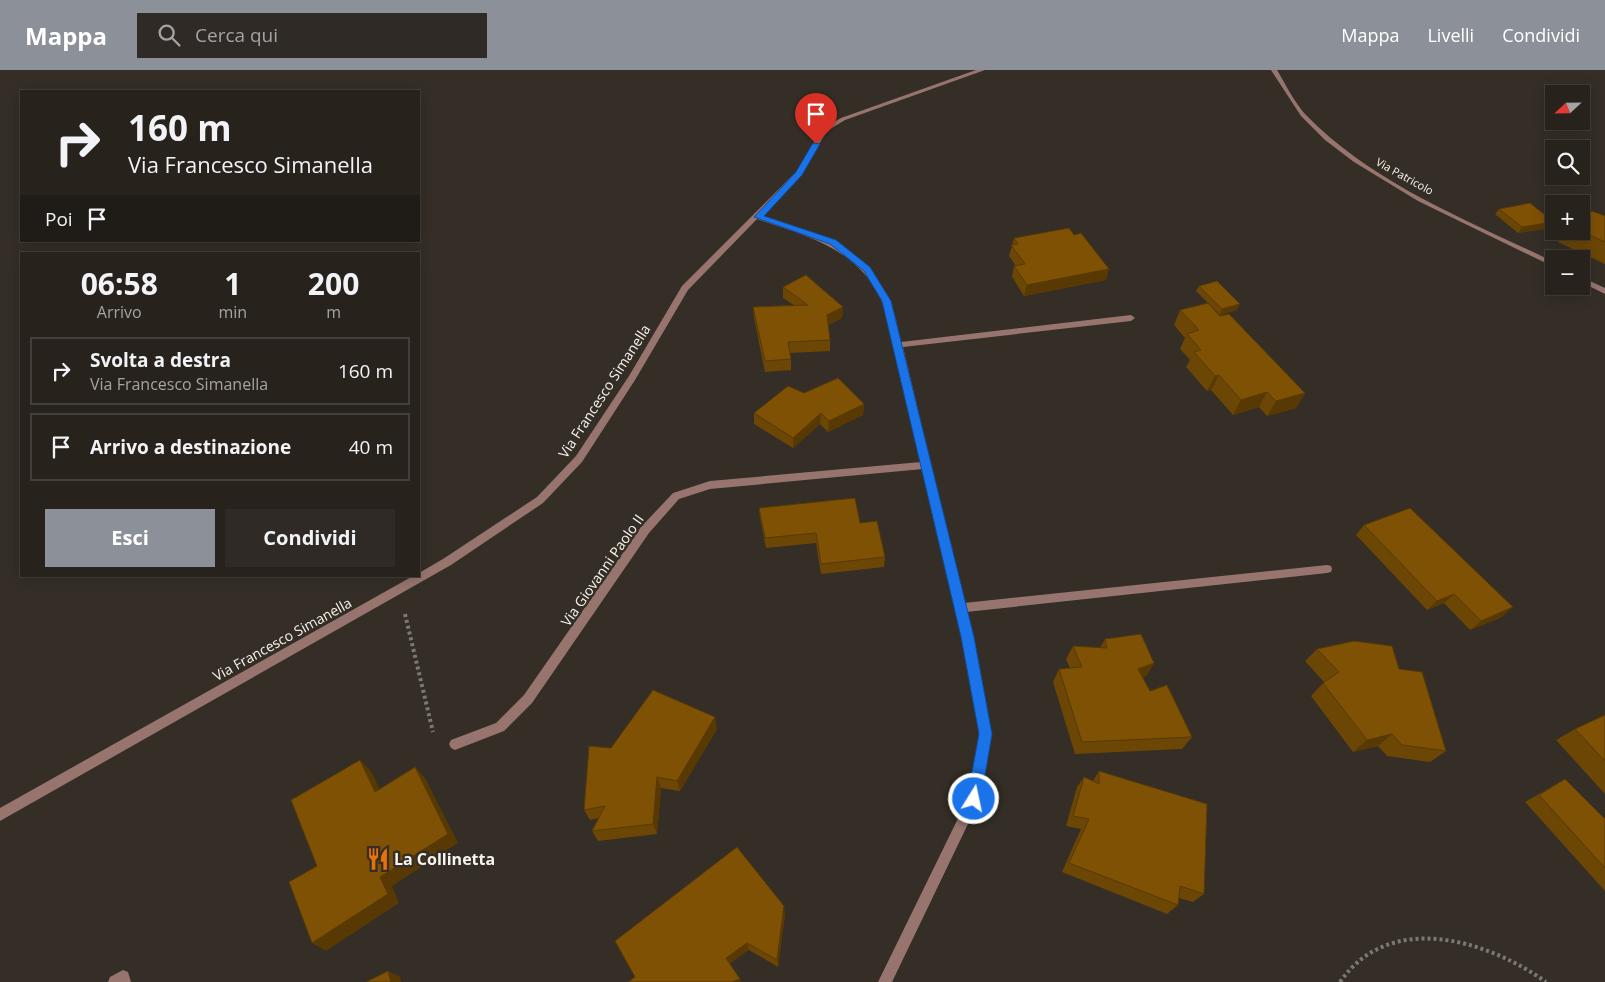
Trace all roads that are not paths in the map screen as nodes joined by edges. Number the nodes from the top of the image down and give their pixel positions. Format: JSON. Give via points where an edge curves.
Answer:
{"nodes":[{"id":1,"x":982,"y":70,"type":"edge"},
{"id":2,"x":1274,"y":70,"type":"edge"},
{"id":3,"x":758,"y":217,"type":"junction"},
{"id":4,"x":1545,"y":261,"type":"edge"},
{"id":5,"x":1590,"y":284,"type":"edge"},
{"id":6,"x":1605,"y":291,"type":"edge"},
{"id":7,"x":1131,"y":318,"type":"dead end"},
{"id":8,"x":898,"y":345,"type":"junction"},
{"id":9,"x":926,"y":464,"type":"junction"},
{"id":10,"x":1327,"y":569,"type":"dead end"},
{"id":11,"x":960,"y":608,"type":"junction"},
{"id":12,"x":455,"y":744,"type":"dead end"},
{"id":13,"x":0,"y":815,"type":"edge"},
{"id":14,"x":115,"y":982,"type":"edge"},
{"id":15,"x":124,"y":982,"type":"edge"},
{"id":16,"x":885,"y":982,"type":"edge"}],
"edges":[{"from":1,"to":3,"type":"street","name":"Via Francesco Simanella","via":[[843,119],[824,130],[799,173]]},
{"from":2,"to":4,"type":"street","name":"Via Patricolo","via":[[1302,114],[1340,149],[1379,175]]},
{"from":3,"to":8,"type":"street","via":[[833,242],[867,269],[886,301]]},
{"from":3,"to":13,"type":"street","name":"Via Francesco Simanella","via":[[685,288],[579,459],[540,500],[447,562]]},
{"from":5,"to":6,"type":"street"},
{"from":7,"to":8,"type":"street"},
{"from":8,"to":9,"type":"street"},
{"from":9,"to":11,"type":"street"},
{"from":9,"to":12,"type":"street","name":"Via Giovanni Paolo II","via":[[710,485],[676,496],[645,530],[528,699],[500,727]]},
{"from":10,"to":11,"type":"street"},
{"from":11,"to":16,"type":"street","via":[[986,734],[974,799]]},
{"from":14,"to":15,"type":"street","via":[[123,977]]}]}
